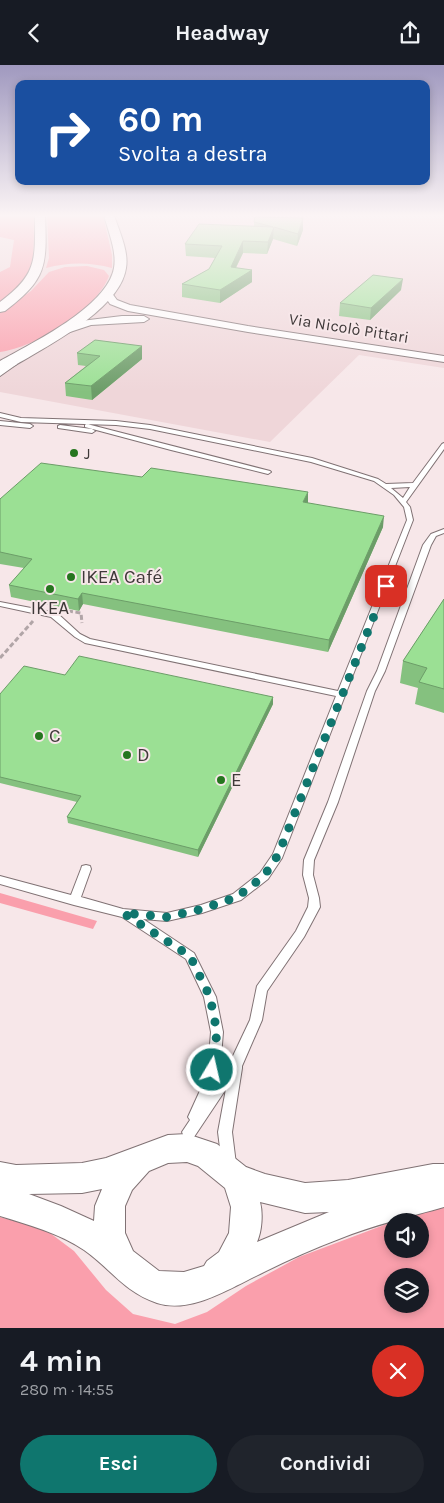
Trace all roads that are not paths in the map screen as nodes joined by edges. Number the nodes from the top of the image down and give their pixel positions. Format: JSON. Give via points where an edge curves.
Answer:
{"nodes":[{"id":1,"x":36,"y":274,"type":"edge"},
{"id":2,"x":118,"y":274,"type":"edge"},
{"id":3,"x":108,"y":294,"type":"junction"},
{"id":4,"x":0,"y":308,"type":"edge"},
{"id":5,"x":248,"y":329,"type":"junction"},
{"id":6,"x":57,"y":333,"type":"junction"},
{"id":7,"x":43,"y":342,"type":"junction"},
{"id":8,"x":444,"y":359,"type":"edge"},
{"id":9,"x":0,"y":368,"type":"edge"},
{"id":10,"x":0,"y":374,"type":"edge"},
{"id":11,"x":0,"y":415,"type":"edge"},
{"id":12,"x":67,"y":422,"type":"junction"},
{"id":13,"x":0,"y":423,"type":"edge"},
{"id":14,"x":124,"y":437,"type":"junction"},
{"id":15,"x":444,"y":445,"type":"edge"},
{"id":16,"x":268,"y":472,"type":"dead end"},
{"id":17,"x":383,"y":485,"type":"junction"},
{"id":18,"x":414,"y":485,"type":"junction"},
{"id":19,"x":403,"y":502,"type":"junction"},
{"id":20,"x":444,"y":523,"type":"edge"},
{"id":21,"x":444,"y":531,"type":"edge"},
{"id":22,"x":427,"y":545,"type":"junction"},
{"id":23,"x":0,"y":604,"type":"edge"},
{"id":24,"x":342,"y":694,"type":"junction"},
{"id":25,"x":86,"y":869,"type":"dead end"},
{"id":26,"x":0,"y":881,"type":"edge"},
{"id":27,"x":74,"y":901,"type":"junction"},
{"id":28,"x":123,"y":913,"type":"junction"},
{"id":29,"x":237,"y":1062,"type":"junction"},
{"id":30,"x":179,"y":1140,"type":"junction"},
{"id":31,"x":139,"y":1161,"type":"junction"},
{"id":32,"x":233,"y":1175,"type":"junction"},
{"id":33,"x":0,"y":1177,"type":"edge"},
{"id":34,"x":444,"y":1179,"type":"edge"},
{"id":35,"x":444,"y":1192,"type":"edge"},
{"id":36,"x":0,"y":1201,"type":"edge"},
{"id":37,"x":120,"y":1260,"type":"junction"},
{"id":38,"x":205,"y":1282,"type":"junction"}],
"edges":[{"from":1,"to":4,"type":"main road","via":[[24,290]]},
{"from":2,"to":3,"type":"main road"},
{"from":3,"to":5,"type":"street","via":[[121,306]]},
{"from":3,"to":6,"type":"main road"},
{"from":5,"to":6,"type":"street","via":[[109,319],[86,322]]},
{"from":5,"to":8,"type":"street","name":"Via Nicolò Pittari"},
{"from":6,"to":7,"type":"main road"},
{"from":7,"to":9,"type":"main road"},
{"from":7,"to":10,"type":"lane"},
{"from":11,"to":12,"type":"lane","via":[[21,420]]},
{"from":12,"to":14,"type":"lane"},
{"from":12,"to":17,"type":"lane","via":[[116,423],[200,436],[312,460]]},
{"from":13,"to":14,"type":"lane","via":[[67,427]]},
{"from":14,"to":16,"type":"lane"},
{"from":15,"to":18,"type":"lane"},
{"from":17,"to":18,"type":"lane"},
{"from":17,"to":19,"type":"lane"},
{"from":18,"to":19,"type":"lane"},
{"from":19,"to":24,"type":"lane","via":[[410,520],[407,531]]},
{"from":20,"to":22,"type":"lane","via":[[428,531]]},
{"from":21,"to":22,"type":"lane","via":[[433,535]]},
{"from":22,"to":29,"type":"lane","via":[[333,802],[308,860],[314,907],[261,990],[256,1020]]},
{"from":23,"to":24,"type":"lane","via":[[54,615],[78,637],[88,641]]},
{"from":24,"to":28,"type":"lane","via":[[278,855],[264,876],[237,897],[202,909],[167,917]]},
{"from":25,"to":27,"type":"lane"},
{"from":26,"to":27,"type":"lane"},
{"from":27,"to":28,"type":"lane"},
{"from":28,"to":30,"type":"lane","via":[[190,956],[210,997],[217,1032],[215,1057],[209,1083]]},
{"from":29,"to":30,"type":"lane"},
{"from":29,"to":32,"type":"lane","via":[[224,1132]]},
{"from":30,"to":31,"type":"street"},
{"from":30,"to":32,"type":"street","via":[[187,1148],[207,1154]]},
{"from":31,"to":33,"type":"street","via":[[82,1178],[16,1180]]},
{"from":31,"to":37,"type":"street","via":[[121,1181],[110,1206],[110,1234]]},
{"from":32,"to":34,"type":"street","via":[[265,1189],[305,1198],[348,1195]]},
{"from":32,"to":38,"type":"street","via":[[246,1207],[244,1236],[230,1263]]},
{"from":35,"to":38,"type":"street","via":[[366,1213]]},
{"from":36,"to":37,"type":"street","via":[[56,1218],[95,1239]]},
{"from":37,"to":38,"type":"street","via":[[136,1277],[158,1287],[182,1289]]}]}
